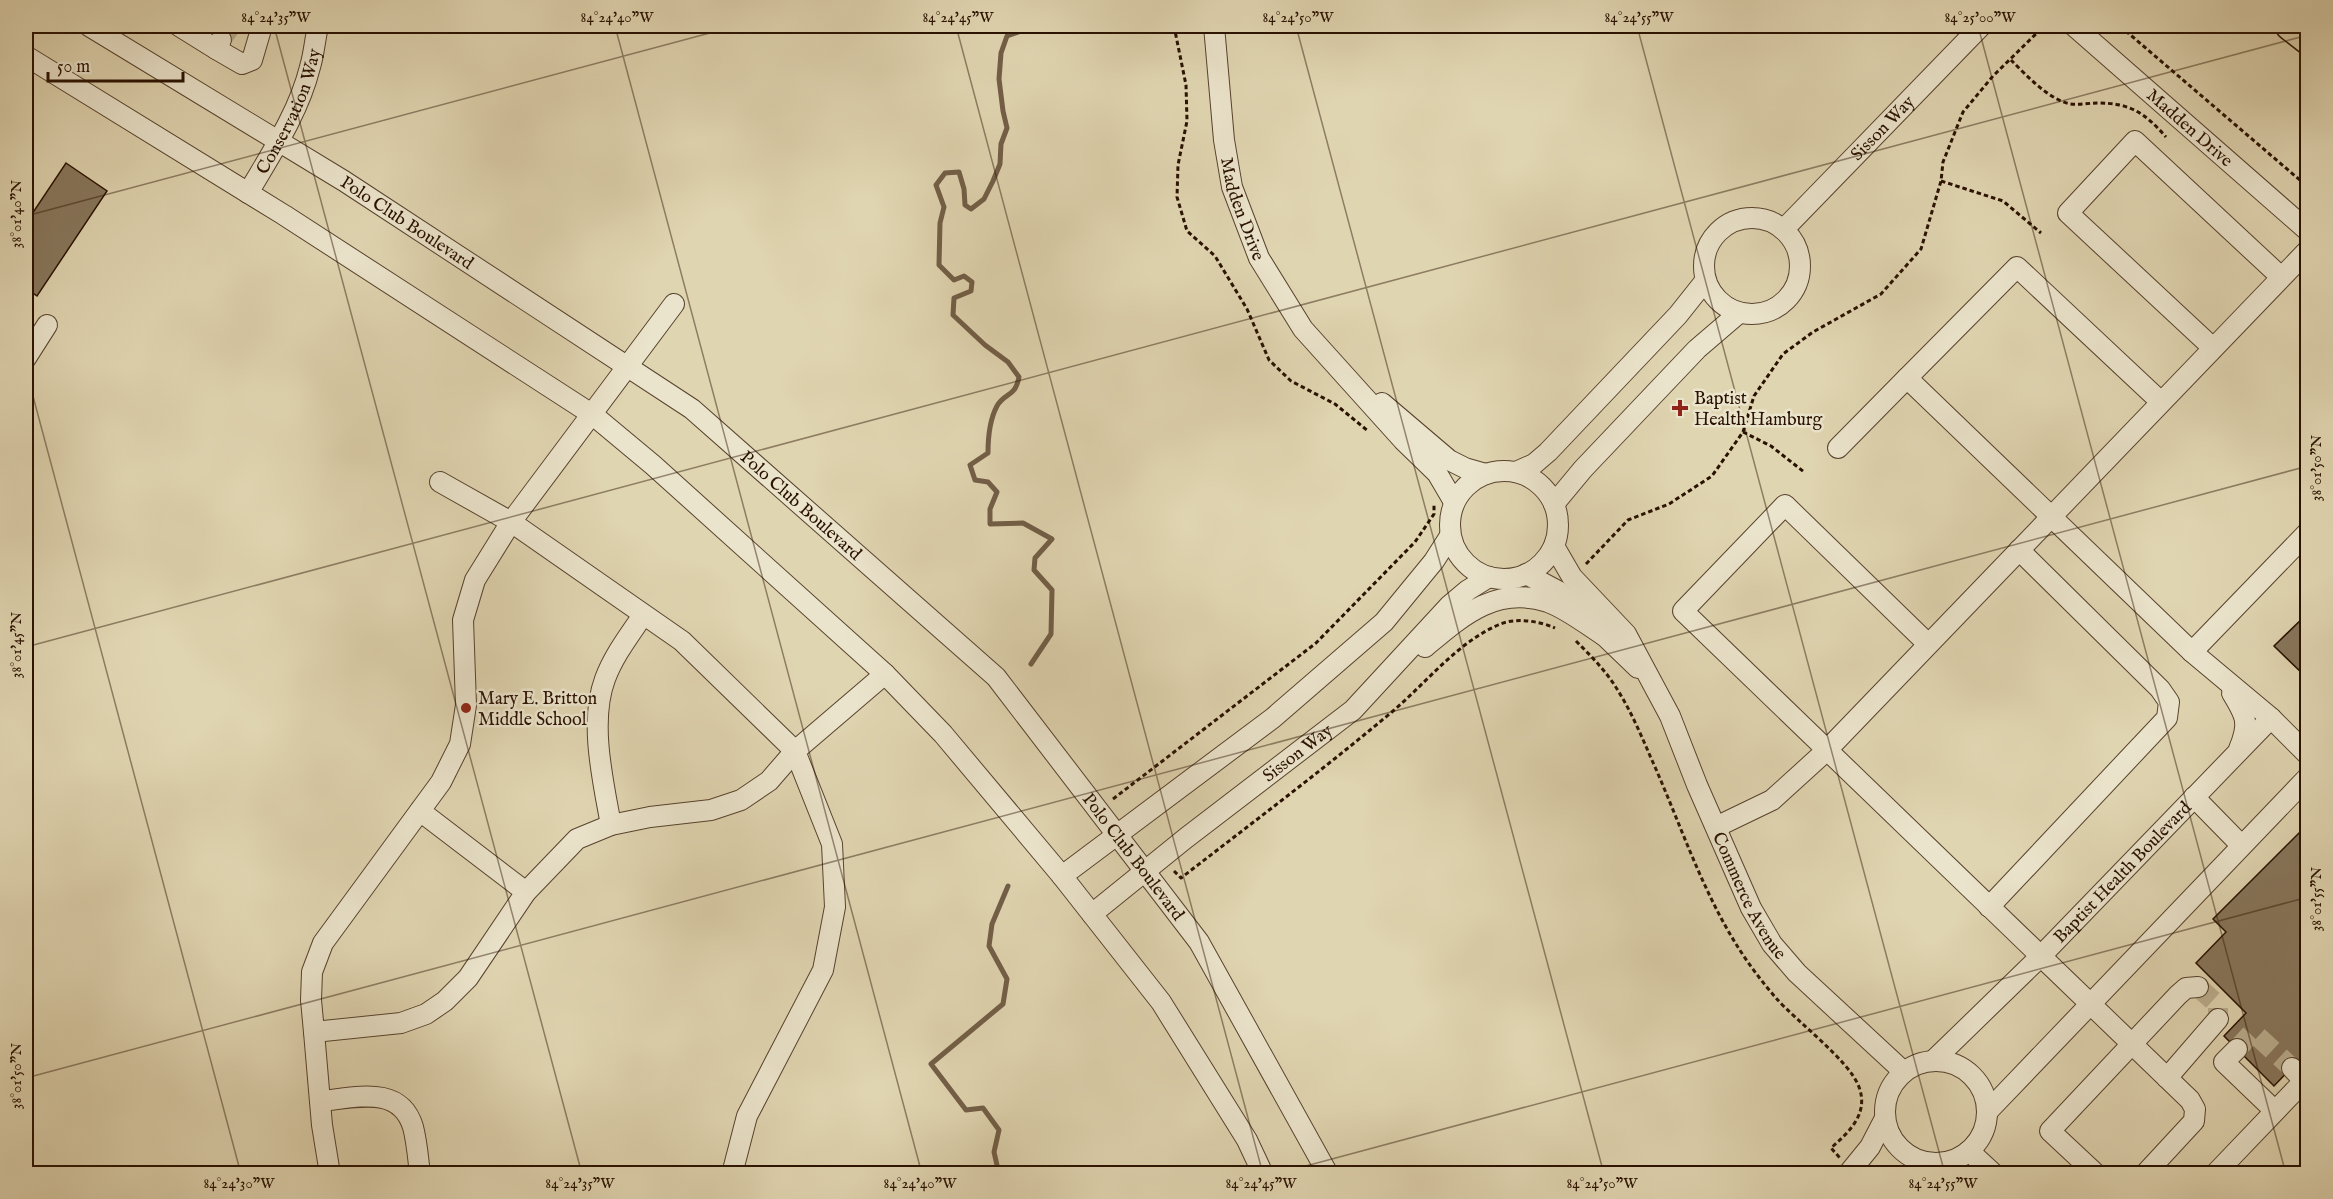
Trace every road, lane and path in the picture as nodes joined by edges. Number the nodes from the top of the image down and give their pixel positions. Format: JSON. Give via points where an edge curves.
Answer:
{"nodes":[{"id":1,"x":89,"y":26,"type":"edge"},
{"id":2,"x":262,"y":26,"type":"edge"},
{"id":3,"x":318,"y":26,"type":"edge"},
{"id":4,"x":1174,"y":26,"type":"edge"},
{"id":5,"x":1214,"y":26,"type":"edge"},
{"id":6,"x":1980,"y":26,"type":"edge"},
{"id":7,"x":2044,"y":26,"type":"edge"},
{"id":8,"x":2074,"y":26,"type":"edge"},
{"id":9,"x":2121,"y":26,"type":"edge"},
{"id":10,"x":2290,"y":26,"type":"edge"},
{"id":11,"x":185,"y":27,"type":"edge"},
{"id":12,"x":2307,"y":40,"type":"edge"},
{"id":13,"x":26,"y":56,"type":"edge"},
{"id":14,"x":2011,"y":60,"type":"junction"},
{"id":15,"x":2166,"y":137,"type":"dead end"},
{"id":16,"x":278,"y":141,"type":"junction"},
{"id":17,"x":1941,"y":181,"type":"junction"},
{"id":18,"x":2307,"y":188,"type":"edge"},
{"id":19,"x":248,"y":193,"type":"junction"},
{"id":20,"x":1784,"y":229,"type":"junction"},
{"id":21,"x":2307,"y":231,"type":"edge"},
{"id":22,"x":2041,"y":233,"type":"dead end"},
{"id":23,"x":2307,"y":250,"type":"edge"},
{"id":24,"x":2282,"y":277,"type":"junction"},
{"id":25,"x":1705,"y":281,"type":"junction"},
{"id":26,"x":674,"y":304,"type":"dead end"},
{"id":27,"x":1739,"y":313,"type":"junction"},
{"id":28,"x":47,"y":325,"type":"dead end"},
{"id":29,"x":2212,"y":348,"type":"junction"},
{"id":30,"x":26,"y":358,"type":"edge"},
{"id":31,"x":628,"y":367,"type":"junction"},
{"id":32,"x":1338,"y":368,"type":"junction"},
{"id":33,"x":1907,"y":378,"type":"junction"},
{"id":34,"x":2161,"y":402,"type":"junction"},
{"id":35,"x":593,"y":416,"type":"junction"},
{"id":36,"x":1369,"y":432,"type":"dead end"},
{"id":37,"x":1743,"y":432,"type":"junction"},
{"id":38,"x":1838,"y":448,"type":"dead end"},
{"id":39,"x":1516,"y":472,"type":"junction"},
{"id":40,"x":1804,"y":472,"type":"dead end"},
{"id":41,"x":1486,"y":474,"type":"junction"},
{"id":42,"x":440,"y":482,"type":"dead end"},
{"id":43,"x":1429,"y":496,"type":"dead end"},
{"id":44,"x":1454,"y":502,"type":"junction"},
{"id":45,"x":1554,"y":504,"type":"junction"},
{"id":46,"x":2052,"y":515,"type":"junction"},
{"id":47,"x":511,"y":522,"type":"junction"},
{"id":48,"x":2307,"y":532,"type":"edge"},
{"id":49,"x":1450,"y":536,"type":"junction"},
{"id":50,"x":1554,"y":546,"type":"junction"},
{"id":51,"x":2019,"y":550,"type":"junction"},
{"id":52,"x":1582,"y":568,"type":"dead end"},
{"id":53,"x":1526,"y":574,"type":"junction"},
{"id":54,"x":1489,"y":577,"type":"junction"},
{"id":55,"x":643,"y":615,"type":"junction"},
{"id":56,"x":1561,"y":631,"type":"dead end"},
{"id":57,"x":1569,"y":634,"type":"dead end"},
{"id":58,"x":1604,"y":635,"type":"junction"},
{"id":59,"x":1928,"y":644,"type":"junction"},
{"id":60,"x":2192,"y":652,"type":"junction"},
{"id":61,"x":885,"y":674,"type":"junction"},
{"id":62,"x":1649,"y":678,"type":"junction"},
{"id":63,"x":2226,"y":683,"type":"junction"},
{"id":64,"x":1353,"y":710,"type":"junction"},
{"id":65,"x":2271,"y":718,"type":"junction"},
{"id":66,"x":1826,"y":750,"type":"junction"},
{"id":67,"x":795,"y":751,"type":"junction"},
{"id":68,"x":2237,"y":753,"type":"junction"},
{"id":69,"x":2307,"y":755,"type":"edge"},
{"id":70,"x":2307,"y":777,"type":"edge"},
{"id":71,"x":2194,"y":797,"type":"junction"},
{"id":72,"x":420,"y":811,"type":"junction"},
{"id":73,"x":612,"y":825,"type":"junction"},
{"id":74,"x":1716,"y":827,"type":"junction"},
{"id":75,"x":1124,"y":829,"type":"junction"},
{"id":76,"x":2241,"y":845,"type":"junction"},
{"id":77,"x":1162,"y":858,"type":"junction"},
{"id":78,"x":1146,"y":872,"type":"junction"},
{"id":79,"x":1062,"y":876,"type":"junction"},
{"id":80,"x":526,"y":892,"type":"junction"},
{"id":81,"x":1989,"y":908,"type":"junction"},
{"id":82,"x":1092,"y":914,"type":"junction"},
{"id":83,"x":2040,"y":957,"type":"junction"},
{"id":84,"x":2198,"y":987,"type":"dead end"},
{"id":85,"x":2090,"y":1004,"type":"junction"},
{"id":86,"x":2218,"y":1019,"type":"dead end"},
{"id":87,"x":314,"y":1032,"type":"junction"},
{"id":88,"x":2131,"y":1045,"type":"junction"},
{"id":89,"x":2237,"y":1049,"type":"dead end"},
{"id":90,"x":1934,"y":1060,"type":"junction"},
{"id":91,"x":2292,"y":1068,"type":"tunnel mouth"},
{"id":92,"x":1904,"y":1072,"type":"junction"},
{"id":93,"x":2167,"y":1078,"type":"junction"},
{"id":94,"x":320,"y":1101,"type":"junction"},
{"id":95,"x":1988,"y":1111,"type":"junction"},
{"id":96,"x":2275,"y":1111,"type":"junction"},
{"id":97,"x":1885,"y":1118,"type":"junction"},
{"id":98,"x":1969,"y":1151,"type":"junction"},
{"id":99,"x":1924,"y":1168,"type":"edge"},
{"id":100,"x":1850,"y":1172,"type":"edge"},
{"id":101,"x":330,"y":1173,"type":"edge"},
{"id":102,"x":420,"y":1173,"type":"edge"},
{"id":103,"x":732,"y":1173,"type":"edge"},
{"id":104,"x":1263,"y":1173,"type":"edge"},
{"id":105,"x":1328,"y":1173,"type":"edge"},
{"id":106,"x":1994,"y":1173,"type":"edge"},
{"id":107,"x":2096,"y":1173,"type":"edge"},
{"id":108,"x":2145,"y":1173,"type":"edge"},
{"id":109,"x":2215,"y":1173,"type":"edge"}],
"edges":[{"from":1,"to":16,"type":"street","name":"Polo Club Boulevard"},
{"from":2,"to":11,"type":"street","via":[[252,60],[242,64],[219,44]]},
{"from":3,"to":16,"type":"street","name":"Conservation Way","via":[[310,68]]},
{"from":4,"to":36,"type":"path","via":[[1186,85],[1187,121],[1178,165],[1177,197],[1187,231],[1215,256],[1247,309],[1269,360],[1291,381],[1335,404]]},
{"from":5,"to":32,"type":"street","name":"Madden Drive","via":[[1232,187],[1259,258],[1275,286],[1303,329]]},
{"from":6,"to":20,"type":"street","name":"Sisson Way"},
{"from":7,"to":14,"type":"path"},
{"from":8,"to":21,"type":"street","name":"Madden Drive"},
{"from":9,"to":18,"type":"path"},
{"from":10,"to":12,"type":"highway"},
{"from":13,"to":19,"type":"street"},
{"from":14,"to":15,"type":"path","via":[[2040,88],[2069,104],[2130,107],[2151,120]]},
{"from":14,"to":17,"type":"path","via":[[1963,112],[1943,162]]},
{"from":16,"to":19,"type":"street","name":"Conservation Way"},
{"from":16,"to":31,"type":"street","name":"Polo Club Boulevard"},
{"from":17,"to":22,"type":"path","via":[[2002,201]]},
{"from":17,"to":37,"type":"path","via":[[1921,249],[1881,294],[1813,332],[1783,354],[1754,396]]},
{"from":19,"to":35,"type":"street"},
{"from":20,"to":25,"type":"street","via":[[1755,218],[1739,219],[1725,226],[1713,236],[1706,250]]},
{"from":20,"to":27,"type":"street","via":[[1800,257],[1795,289],[1772,311],[1756,315]]},
{"from":23,"to":24,"type":"street"},
{"from":24,"to":29,"type":"street"},
{"from":24,"to":29,"type":"street","via":[[2135,141],[2068,213]]},
{"from":25,"to":27,"type":"street","via":[[1724,307]]},
{"from":25,"to":39,"type":"street","via":[[1678,315],[1548,452]]},
{"from":26,"to":31,"type":"street"},
{"from":27,"to":45,"type":"street","via":[[1697,349]]},
{"from":28,"to":30,"type":"street"},
{"from":29,"to":34,"type":"street"},
{"from":31,"to":35,"type":"street"},
{"from":31,"to":75,"type":"street","name":"Polo Club Boulevard","via":[[692,409],[996,677]]},
{"from":32,"to":41,"type":"street","name":"Madden Drive","via":[[1449,460]]},
{"from":32,"to":44,"type":"street","name":"Madden Drive","via":[[1437,473]]},
{"from":33,"to":34,"type":"street","via":[[2017,267]]},
{"from":33,"to":38,"type":"street"},
{"from":33,"to":46,"type":"street"},
{"from":34,"to":46,"type":"street"},
{"from":35,"to":47,"type":"street"},
{"from":35,"to":61,"type":"street"},
{"from":37,"to":40,"type":"path","via":[[1772,446]]},
{"from":37,"to":52,"type":"path","via":[[1712,476],[1669,504],[1629,520]]},
{"from":39,"to":41,"type":"street"},
{"from":39,"to":45,"type":"street","via":[[1539,484]]},
{"from":41,"to":44,"type":"street","via":[[1473,480]]},
{"from":42,"to":47,"type":"street"},
{"from":43,"to":75,"type":"path","via":[[1434,514],[1415,542],[1316,643],[1111,800]]},
{"from":44,"to":49,"type":"street"},
{"from":45,"to":50,"type":"street","via":[[1558,532]]},
{"from":46,"to":51,"type":"street"},
{"from":46,"to":60,"type":"street"},
{"from":47,"to":55,"type":"street"},
{"from":47,"to":72,"type":"street","via":[[475,580],[463,620],[466,705],[460,744],[441,782]]},
{"from":48,"to":60,"type":"street"},
{"from":49,"to":54,"type":"street","via":[[1464,562]]},
{"from":49,"to":75,"type":"street","via":[[1384,622],[1273,718]]},
{"from":50,"to":53,"type":"street","via":[[1538,567]]},
{"from":50,"to":62,"type":"street","name":"Commerce Avenue","via":[[1572,578],[1626,634]]},
{"from":51,"to":59,"type":"street"},
{"from":51,"to":81,"type":"street","via":[[2169,702],[2167,718]]},
{"from":53,"to":54,"type":"street","via":[[1514,578]]},
{"from":53,"to":58,"type":"street","name":"Commerce Avenue","via":[[1558,591]]},
{"from":54,"to":64,"type":"street","name":"Sisson Way","via":[[1449,606]]},
{"from":55,"to":67,"type":"street","via":[[682,641]]},
{"from":55,"to":73,"type":"street","via":[[604,680],[599,705],[601,761]]},
{"from":56,"to":77,"type":"path","via":[[1544,623],[1519,621],[1501,623],[1475,636],[1394,710],[1181,878]]},
{"from":57,"to":100,"type":"path","via":[[1595,660],[1635,720],[1691,856],[1736,945],[1776,998],[1852,1072],[1860,1089],[1861,1111],[1852,1129],[1831,1148]]},
{"from":58,"to":62,"type":"street","name":"Commerce Avenue"},
{"from":58,"to":64,"type":"street","via":[[1550,603],[1503,598],[1482,605],[1449,627]]},
{"from":59,"to":66,"type":"street"},
{"from":59,"to":66,"type":"street","via":[[1785,505],[1683,611]]},
{"from":60,"to":63,"type":"street"},
{"from":61,"to":67,"type":"street"},
{"from":61,"to":79,"type":"street","via":[[943,734]]},
{"from":62,"to":74,"type":"street","name":"Commerce Avenue","via":[[1670,716]]},
{"from":63,"to":65,"type":"street"},
{"from":63,"to":68,"type":"street","via":[[2245,716],[2246,732]]},
{"from":64,"to":77,"type":"street","name":"Sisson Way"},
{"from":65,"to":68,"type":"street","name":"Baptist Health Boulevard"},
{"from":65,"to":69,"type":"street"},
{"from":66,"to":74,"type":"street","via":[[1772,800]]},
{"from":66,"to":81,"type":"street"},
{"from":67,"to":73,"type":"street","via":[[769,782],[741,800],[711,810]]},
{"from":67,"to":103,"type":"street","via":[[832,844],[835,907],[823,970],[747,1116]]},
{"from":68,"to":71,"type":"street","name":"Baptist Health Boulevard"},
{"from":70,"to":76,"type":"street"},
{"from":71,"to":76,"type":"street"},
{"from":71,"to":83,"type":"street","name":"Baptist Health Boulevard"},
{"from":72,"to":80,"type":"street"},
{"from":72,"to":87,"type":"street","via":[[323,943],[312,972]]},
{"from":73,"to":80,"type":"street","via":[[577,839]]},
{"from":74,"to":92,"type":"street","name":"Commerce Avenue","via":[[1751,908],[1772,944],[1797,973]]},
{"from":75,"to":78,"type":"street","name":"Polo Club Boulevard"},
{"from":75,"to":79,"type":"street"},
{"from":76,"to":85,"type":"street"},
{"from":77,"to":78,"type":"street","name":"Sisson Way"},
{"from":78,"to":82,"type":"street","name":"Sisson Way"},
{"from":78,"to":105,"type":"street","name":"Polo Club Boulevard","via":[[1199,942]]},
{"from":79,"to":82,"type":"street"},
{"from":80,"to":87,"type":"street","via":[[468,978],[446,1001],[401,1023]]},
{"from":81,"to":83,"type":"street"},
{"from":82,"to":104,"type":"street","via":[[1161,1002],[1247,1140]]},
{"from":83,"to":85,"type":"street"},
{"from":83,"to":90,"type":"street","name":"Baptist Health Boulevard"},
{"from":84,"to":88,"type":"street","via":[[2186,988]]},
{"from":85,"to":88,"type":"street"},
{"from":85,"to":95,"type":"street"},
{"from":86,"to":93,"type":"street"},
{"from":87,"to":94,"type":"street"},
{"from":88,"to":93,"type":"street"},
{"from":88,"to":107,"type":"street","via":[[2050,1131]]},
{"from":89,"to":96,"type":"street","via":[[2224,1062]]},
{"from":90,"to":92,"type":"street"},
{"from":90,"to":95,"type":"street","via":[[1965,1069],[1985,1095]]},
{"from":91,"to":96,"type":"street","via":[[2304,1081]]},
{"from":92,"to":97,"type":"street","via":[[1891,1088]]},
{"from":93,"to":108,"type":"street","via":[[2190,1100],[2195,1109],[2194,1121]]},
{"from":94,"to":101,"type":"street"},
{"from":94,"to":102,"type":"street","via":[[384,1096],[401,1105],[412,1126]]},
{"from":95,"to":98,"type":"street","via":[[1979,1140]]},
{"from":96,"to":109,"type":"street"},
{"from":97,"to":99,"type":"street","via":[[1901,1148]]},
{"from":97,"to":100,"type":"street","via":[[1870,1147]]},
{"from":98,"to":99,"type":"street"},
{"from":98,"to":106,"type":"street"}]}
